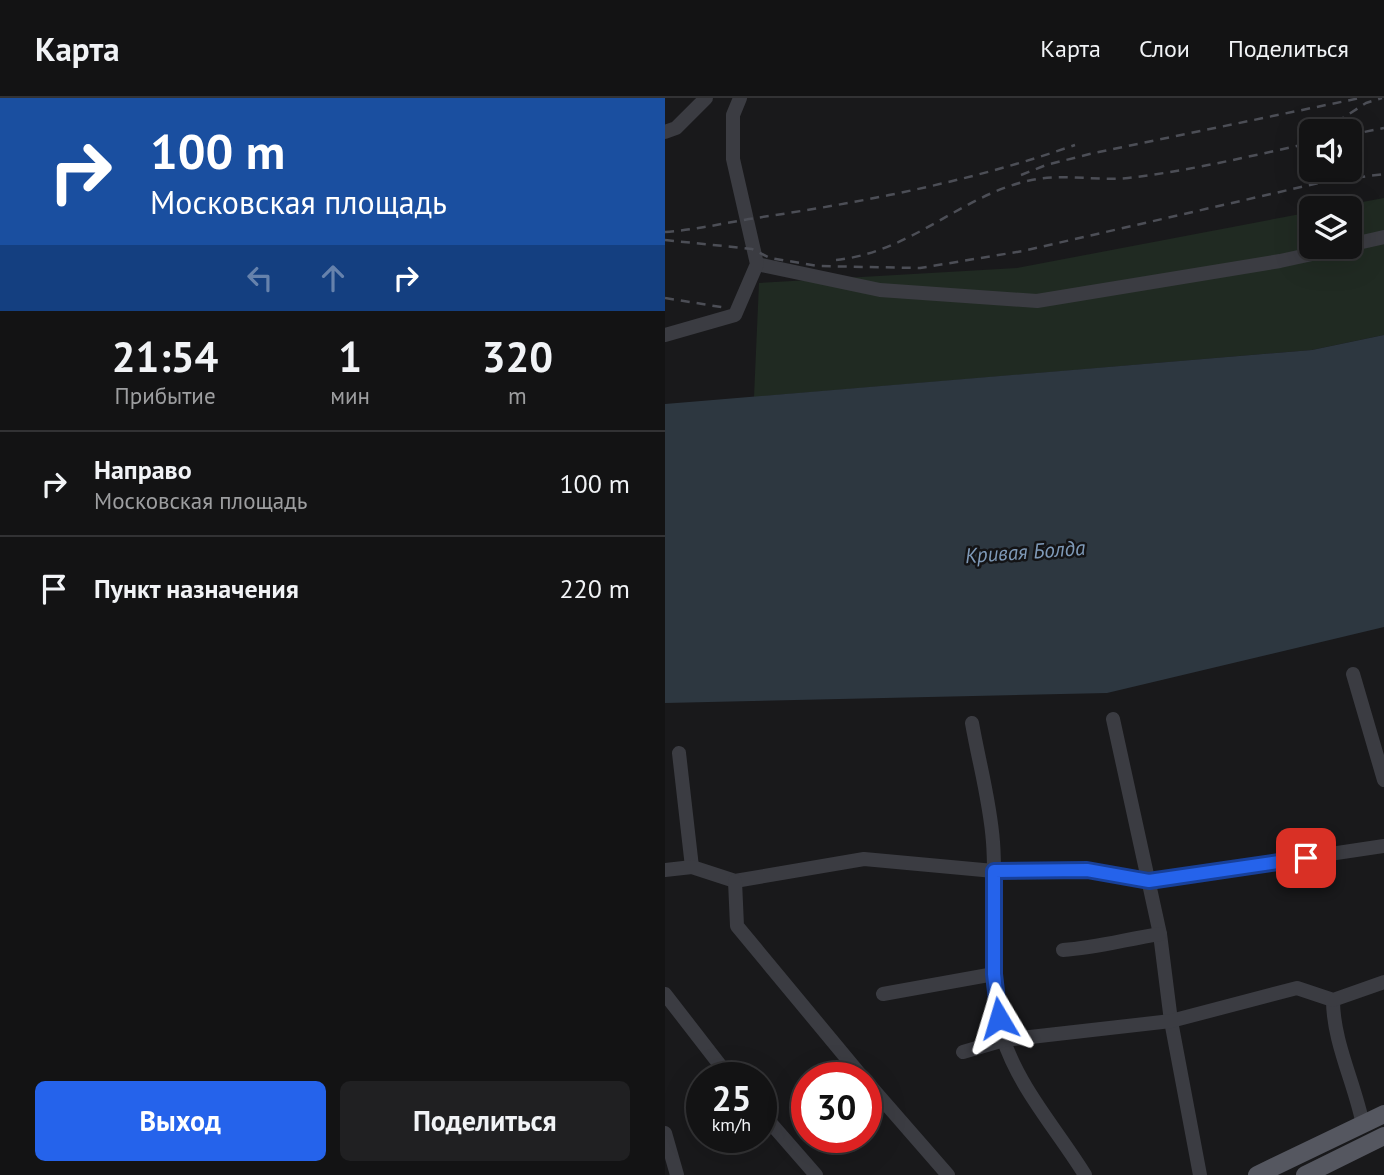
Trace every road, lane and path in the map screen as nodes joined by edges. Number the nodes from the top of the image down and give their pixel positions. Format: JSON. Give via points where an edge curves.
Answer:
{"nodes":[{"id":1,"x":706,"y":98,"type":"edge"},
{"id":2,"x":740,"y":98,"type":"edge"},
{"id":3,"x":665,"y":132,"type":"edge"},
{"id":4,"x":1384,"y":237,"type":"edge"},
{"id":5,"x":1362,"y":243,"type":"edge"},
{"id":6,"x":1299,"y":257,"type":"edge"},
{"id":7,"x":757,"y":264,"type":"junction"},
{"id":8,"x":665,"y":335,"type":"edge"},
{"id":9,"x":1353,"y":674,"type":"dead end"},
{"id":10,"x":1113,"y":719,"type":"dead end"},
{"id":11,"x":972,"y":723,"type":"dead end"},
{"id":12,"x":679,"y":753,"type":"dead end"},
{"id":13,"x":1384,"y":780,"type":"edge"},
{"id":14,"x":1384,"y":846,"type":"edge"},
{"id":15,"x":692,"y":867,"type":"junction"},
{"id":16,"x":665,"y":870,"type":"edge"},
{"id":17,"x":994,"y":871,"type":"junction"},
{"id":18,"x":735,"y":881,"type":"junction"},
{"id":19,"x":1149,"y":881,"type":"junction"},
{"id":20,"x":1160,"y":934,"type":"junction"},
{"id":21,"x":1063,"y":950,"type":"dead end"},
{"id":22,"x":994,"y":974,"type":"junction"},
{"id":23,"x":1384,"y":982,"type":"edge"},
{"id":24,"x":665,"y":994,"type":"edge"},
{"id":25,"x":883,"y":994,"type":"dead end"},
{"id":26,"x":1333,"y":1000,"type":"junction"},
{"id":27,"x":1171,"y":1021,"type":"junction"},
{"id":28,"x":1004,"y":1040,"type":"junction"},
{"id":29,"x":963,"y":1052,"type":"dead end"},
{"id":30,"x":718,"y":1062,"type":"edge"},
{"id":31,"x":850,"y":1062,"type":"edge"},
{"id":32,"x":882,"y":1099,"type":"edge"},
{"id":33,"x":1384,"y":1114,"type":"edge"},
{"id":34,"x":1363,"y":1125,"type":"junction"},
{"id":35,"x":777,"y":1130,"type":"edge"},
{"id":36,"x":665,"y":1133,"type":"edge"},
{"id":37,"x":1384,"y":1136,"type":"edge"},
{"id":38,"x":665,"y":1165,"type":"edge"},
{"id":39,"x":677,"y":1175,"type":"edge"},
{"id":40,"x":816,"y":1175,"type":"edge"},
{"id":41,"x":948,"y":1175,"type":"edge"},
{"id":42,"x":1085,"y":1175,"type":"edge"},
{"id":43,"x":1200,"y":1175,"type":"edge"},
{"id":44,"x":1257,"y":1175,"type":"edge"},
{"id":45,"x":1305,"y":1175,"type":"edge"}],
"edges":[{"from":1,"to":3,"type":"street","via":[[676,128]]},
{"from":2,"to":7,"type":"street","via":[[733,116],[733,159]]},
{"from":4,"to":5,"type":"street"},
{"from":6,"to":7,"type":"street","via":[[1037,301],[880,289]]},
{"from":7,"to":8,"type":"street","via":[[735,315]]},
{"from":9,"to":13,"type":"street"},
{"from":10,"to":19,"type":"street"},
{"from":11,"to":17,"type":"street","via":[[989,794]]},
{"from":12,"to":15,"type":"street"},
{"from":14,"to":19,"type":"street"},
{"from":15,"to":16,"type":"street"},
{"from":15,"to":18,"type":"street"},
{"from":17,"to":18,"type":"street","via":[[864,859]]},
{"from":17,"to":19,"type":"street","via":[[1087,870]]},
{"from":17,"to":22,"type":"street"},
{"from":18,"to":31,"type":"street","via":[[737,926]]},
{"from":19,"to":20,"type":"street"},
{"from":20,"to":21,"type":"street","via":[[1112,941],[1097,948]]},
{"from":20,"to":27,"type":"street"},
{"from":22,"to":25,"type":"street"},
{"from":22,"to":28,"type":"street"},
{"from":23,"to":26,"type":"street"},
{"from":24,"to":30,"type":"street"},
{"from":26,"to":27,"type":"street","via":[[1297,988]]},
{"from":26,"to":34,"type":"street","via":[[1333,1018]]},
{"from":27,"to":28,"type":"street"},
{"from":27,"to":43,"type":"street"},
{"from":28,"to":29,"type":"street"},
{"from":28,"to":42,"type":"street","via":[[1034,1099]]},
{"from":32,"to":41,"type":"street"},
{"from":33,"to":34,"type":"main road"},
{"from":34,"to":44,"type":"main road"},
{"from":35,"to":40,"type":"street"},
{"from":36,"to":39,"type":"street"},
{"from":37,"to":45,"type":"main road"},
{"from":38,"to":39,"type":"street"}]}
